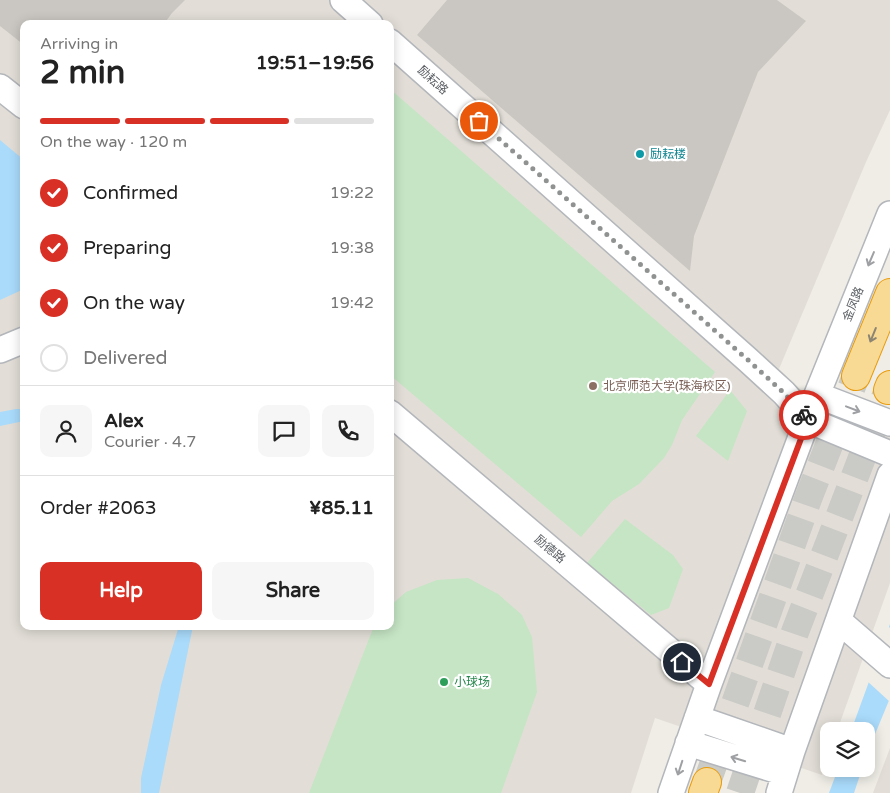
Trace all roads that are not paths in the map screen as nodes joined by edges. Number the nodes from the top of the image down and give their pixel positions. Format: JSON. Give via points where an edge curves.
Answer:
{"nodes":[{"id":1,"x":394,"y":46,"type":"edge"},
{"id":2,"x":0,"y":87,"type":"edge"},
{"id":3,"x":20,"y":103,"type":"edge"},
{"id":4,"x":890,"y":214,"type":"edge"},
{"id":5,"x":890,"y":293,"type":"edge"},
{"id":6,"x":20,"y":342,"type":"edge"},
{"id":7,"x":0,"y":350,"type":"edge"},
{"id":8,"x":856,"y":376,"type":"tunnel mouth"},
{"id":9,"x":817,"y":395,"type":"junction"},
{"id":10,"x":394,"y":416,"type":"edge"},
{"id":11,"x":808,"y":420,"type":"junction"},
{"id":12,"x":890,"y":423,"type":"edge"},
{"id":13,"x":890,"y":454,"type":"edge"},
{"id":14,"x":890,"y":475,"type":"edge"},
{"id":15,"x":839,"y":621,"type":"junction"},
{"id":16,"x":890,"y":665,"type":"edge"},
{"id":17,"x":709,"y":684,"type":"junction"},
{"id":18,"x":697,"y":718,"type":"junction"},
{"id":19,"x":688,"y":743,"type":"junction"},
{"id":20,"x":785,"y":772,"type":"edge"},
{"id":21,"x":672,"y":793,"type":"edge"}],
"edges":[{"from":1,"to":11,"type":"street","name":"励耘路","via":[[748,360]]},
{"from":2,"to":3,"type":"street"},
{"from":4,"to":9,"type":"street","name":"金凤路","one_way":true},
{"from":5,"to":8,"type":"highway","one_way":true},
{"from":6,"to":7,"type":"street"},
{"from":9,"to":11,"type":"street","name":"金凤路"},
{"from":9,"to":12,"type":"street","one_way":true},
{"from":10,"to":17,"type":"street","name":"励德路"},
{"from":11,"to":13,"type":"street"},
{"from":11,"to":17,"type":"street","name":"金凤路"},
{"from":14,"to":15,"type":"street"},
{"from":15,"to":16,"type":"street"},
{"from":15,"to":20,"type":"street"},
{"from":17,"to":18,"type":"street","name":"金凤路"},
{"from":18,"to":19,"type":"street","name":"金凤路"},
{"from":18,"to":20,"type":"street"},
{"from":20,"to":19,"type":"street","one_way":true},
{"from":19,"to":21,"type":"street","one_way":true}]}
